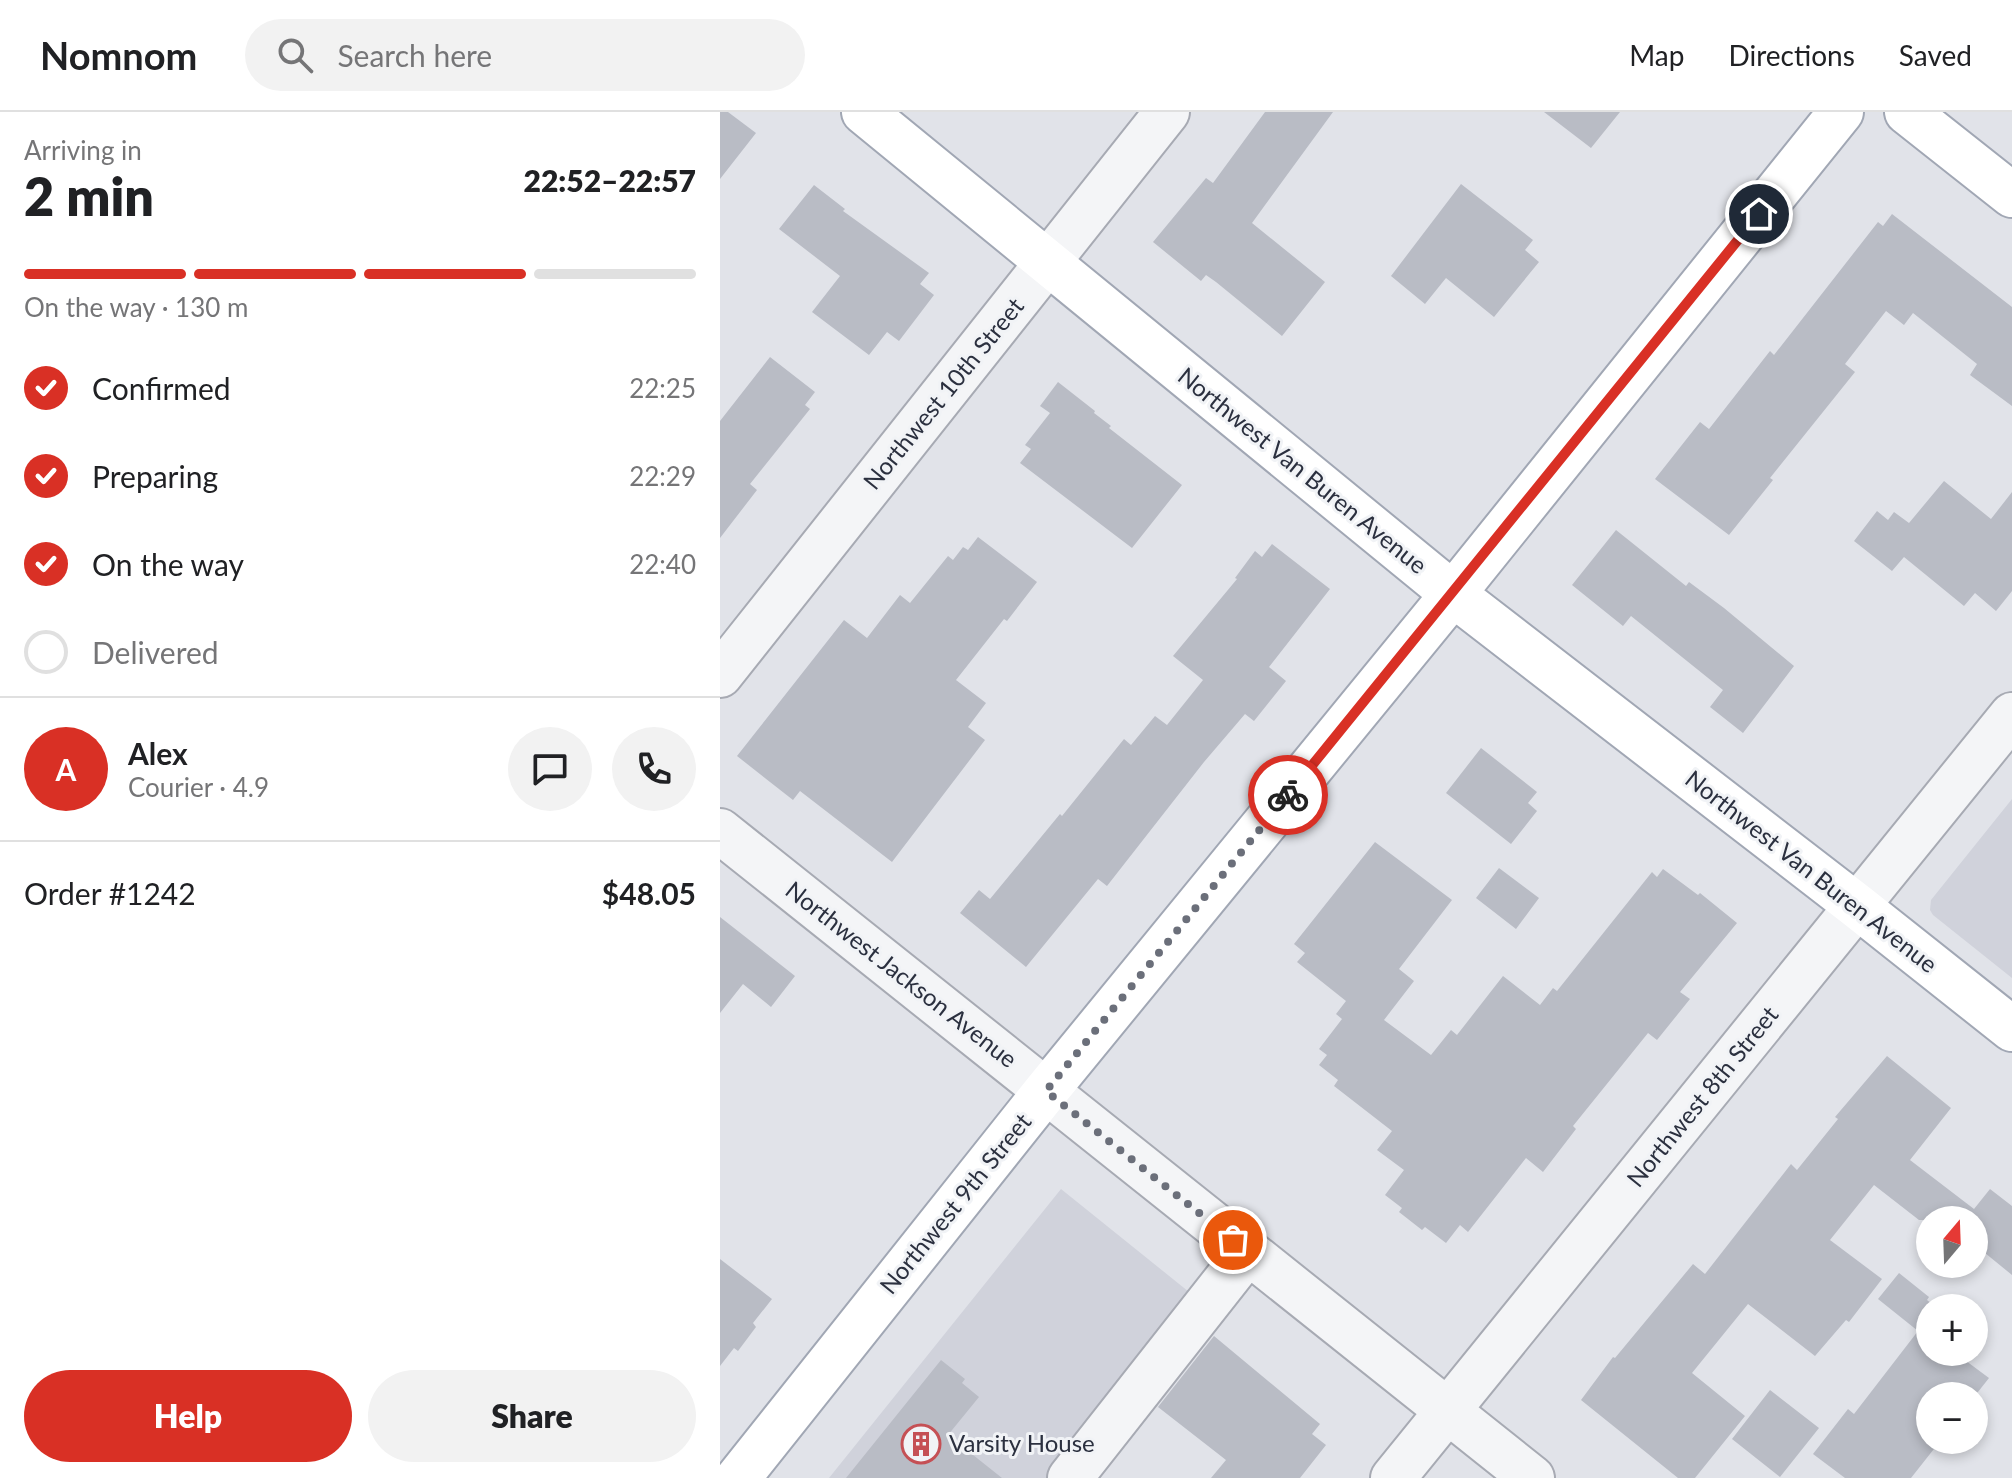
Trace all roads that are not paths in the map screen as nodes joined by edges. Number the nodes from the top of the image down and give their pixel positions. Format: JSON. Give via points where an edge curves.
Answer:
{"nodes":[{"id":1,"x":864,"y":112,"type":"edge"},
{"id":2,"x":1167,"y":112,"type":"edge"},
{"id":3,"x":1841,"y":112,"type":"edge"},
{"id":4,"x":1907,"y":112,"type":"edge"},
{"id":5,"x":2012,"y":195,"type":"edge"},
{"id":6,"x":1048,"y":264,"type":"junction"},
{"id":7,"x":1453,"y":594,"type":"junction"},
{"id":8,"x":720,"y":675,"type":"edge"},
{"id":9,"x":2012,"y":715,"type":"edge"},
{"id":10,"x":720,"y":831,"type":"edge"},
{"id":11,"x":1857,"y":906,"type":"junction"},
{"id":12,"x":2012,"y":1029,"type":"edge"},
{"id":13,"x":1046,"y":1091,"type":"junction"},
{"id":14,"x":1248,"y":1252,"type":"junction"},
{"id":15,"x":1448,"y":1411,"type":"junction"},
{"id":16,"x":738,"y":1478,"type":"edge"},
{"id":17,"x":1070,"y":1478,"type":"edge"},
{"id":18,"x":1393,"y":1478,"type":"edge"},
{"id":19,"x":1532,"y":1478,"type":"edge"}],
"edges":[{"from":1,"to":6,"type":"main road","name":"Northwest Van Buren Avenue"},
{"from":2,"to":6,"type":"street","name":"Northwest 10th Street"},
{"from":3,"to":7,"type":"main road","name":"Northwest 9th Street"},
{"from":4,"to":5,"type":"main road"},
{"from":6,"to":7,"type":"main road","name":"Northwest Van Buren Avenue"},
{"from":6,"to":8,"type":"street","name":"Northwest 10th Street"},
{"from":7,"to":11,"type":"main road","name":"Northwest Van Buren Avenue"},
{"from":7,"to":13,"type":"main road","name":"Northwest 9th Street"},
{"from":9,"to":11,"type":"street","name":"Northwest 8th Street"},
{"from":10,"to":13,"type":"street","name":"Northwest Jackson Avenue"},
{"from":11,"to":12,"type":"main road","name":"Northwest Van Buren Avenue"},
{"from":11,"to":15,"type":"street","name":"Northwest 8th Street"},
{"from":13,"to":14,"type":"street","name":"Northwest Jackson Avenue"},
{"from":13,"to":16,"type":"main road","name":"Northwest 9th Street"},
{"from":14,"to":15,"type":"street","name":"Northwest Jackson Avenue"},
{"from":14,"to":17,"type":"street"},
{"from":15,"to":18,"type":"street","name":"Northwest 8th Street"},
{"from":15,"to":19,"type":"street","name":"Northwest Jackson Avenue"}]}
